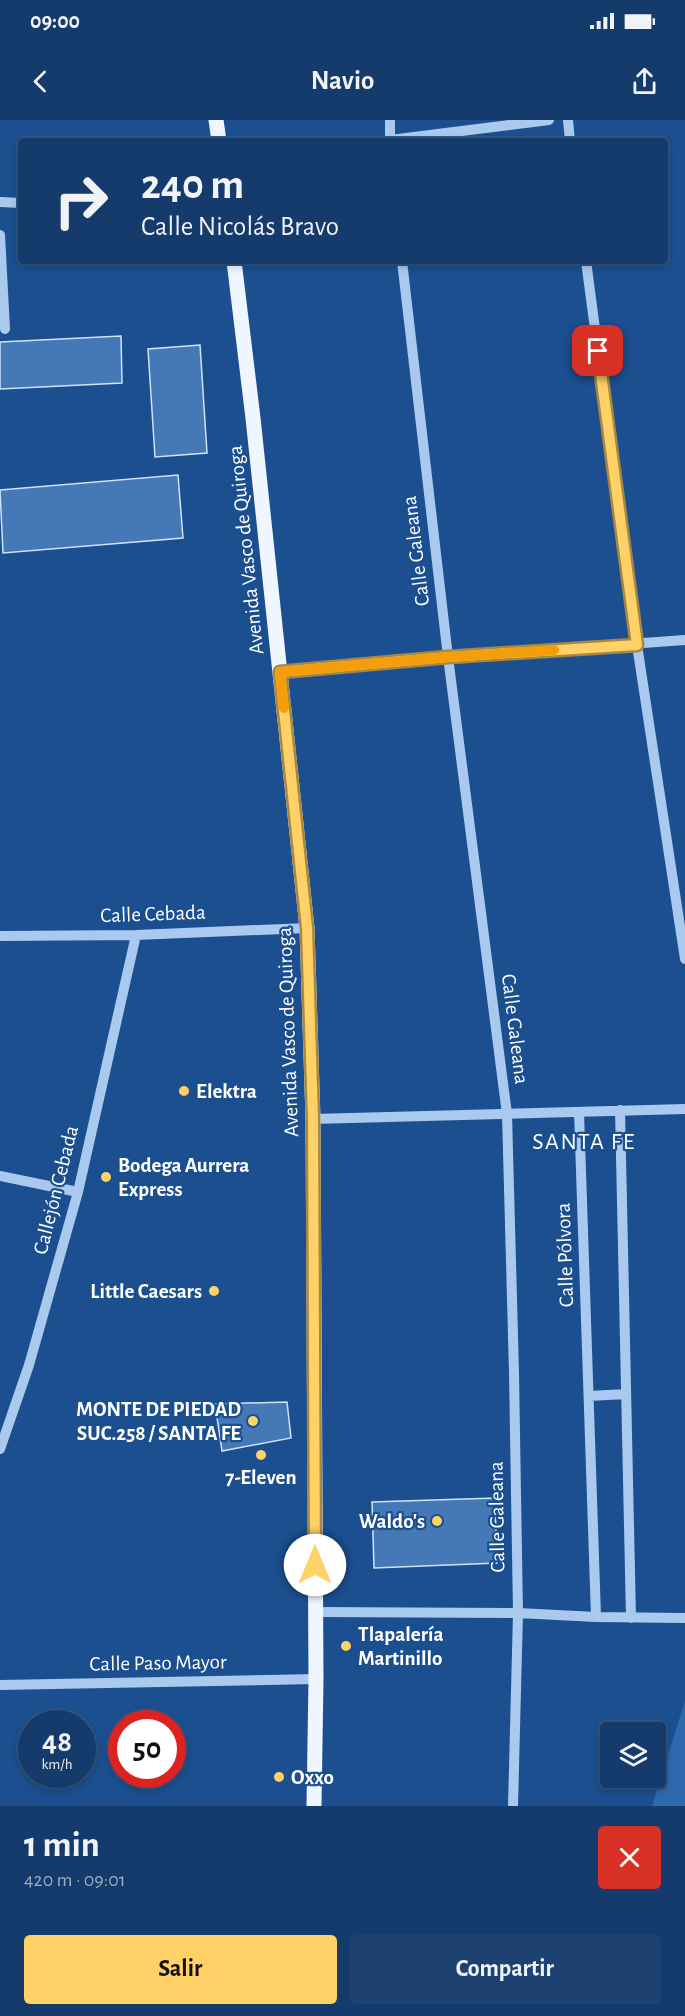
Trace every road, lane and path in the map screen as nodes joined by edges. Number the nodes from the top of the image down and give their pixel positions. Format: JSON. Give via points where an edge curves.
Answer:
{"nodes":[{"id":1,"x":216,"y":120,"type":"edge"},
{"id":2,"x":390,"y":120,"type":"edge"},
{"id":3,"x":549,"y":120,"type":"edge"},
{"id":4,"x":568,"y":120,"type":"edge"},
{"id":5,"x":219,"y":138,"type":"edge"},
{"id":6,"x":390,"y":138,"type":"edge"},
{"id":7,"x":413,"y":138,"type":"edge"},
{"id":8,"x":570,"y":138,"type":"edge"},
{"id":9,"x":0,"y":202,"type":"edge"},
{"id":10,"x":18,"y":203,"type":"edge"},
{"id":11,"x":0,"y":235,"type":"edge"},
{"id":12,"x":234,"y":264,"type":"edge"},
{"id":13,"x":402,"y":264,"type":"edge"},
{"id":14,"x":586,"y":264,"type":"edge"},
{"id":15,"x":5,"y":329,"type":"dead end"},
{"id":16,"x":685,"y":640,"type":"edge"},
{"id":17,"x":637,"y":645,"type":"junction"},
{"id":18,"x":448,"y":657,"type":"junction"},
{"id":19,"x":280,"y":672,"type":"junction"},
{"id":20,"x":307,"y":928,"type":"junction"},
{"id":21,"x":136,"y":935,"type":"junction"},
{"id":22,"x":0,"y":936,"type":"edge"},
{"id":23,"x":685,"y":959,"type":"edge"},
{"id":24,"x":685,"y":1109,"type":"edge"},
{"id":25,"x":620,"y":1110,"type":"junction"},
{"id":26,"x":579,"y":1112,"type":"junction"},
{"id":27,"x":507,"y":1114,"type":"junction"},
{"id":28,"x":313,"y":1119,"type":"junction"},
{"id":29,"x":0,"y":1176,"type":"edge"},
{"id":30,"x":78,"y":1192,"type":"junction"},
{"id":31,"x":626,"y":1394,"type":"junction"},
{"id":32,"x":589,"y":1396,"type":"junction"},
{"id":33,"x":0,"y":1449,"type":"edge"},
{"id":34,"x":315,"y":1612,"type":"junction"},
{"id":35,"x":518,"y":1613,"type":"junction"},
{"id":36,"x":596,"y":1617,"type":"junction"},
{"id":37,"x":631,"y":1618,"type":"junction"},
{"id":38,"x":685,"y":1618,"type":"edge"},
{"id":39,"x":316,"y":1679,"type":"junction"},
{"id":40,"x":0,"y":1685,"type":"edge"},
{"id":41,"x":314,"y":1806,"type":"edge"},
{"id":42,"x":513,"y":1806,"type":"edge"}],
"edges":[{"from":1,"to":5,"type":"main road"},
{"from":2,"to":6,"type":"street"},
{"from":3,"to":7,"type":"street"},
{"from":4,"to":8,"type":"street"},
{"from":9,"to":10,"type":"street"},
{"from":11,"to":15,"type":"street"},
{"from":12,"to":19,"type":"main road","name":"Avenida Vasco de Quiroga"},
{"from":13,"to":18,"type":"street","name":"Calle Galeana"},
{"from":14,"to":17,"type":"street"},
{"from":16,"to":17,"type":"street"},
{"from":17,"to":18,"type":"street"},
{"from":17,"to":23,"type":"street"},
{"from":18,"to":19,"type":"street"},
{"from":18,"to":27,"type":"street","name":"Calle Galeana"},
{"from":19,"to":20,"type":"main road","name":"Avenida Vasco de Quiroga"},
{"from":20,"to":21,"type":"street","name":"Calle Cebada"},
{"from":20,"to":28,"type":"main road","name":"Avenida Vasco de Quiroga"},
{"from":21,"to":22,"type":"street","name":"Calle Cebada"},
{"from":21,"to":30,"type":"street","name":"Callejón Cebada"},
{"from":24,"to":25,"type":"street"},
{"from":25,"to":26,"type":"street"},
{"from":25,"to":31,"type":"street"},
{"from":26,"to":27,"type":"street"},
{"from":26,"to":32,"type":"street","name":"Calle Pólvora"},
{"from":27,"to":28,"type":"street"},
{"from":27,"to":35,"type":"street","name":"Calle Galeana"},
{"from":28,"to":34,"type":"main road","name":"Avenida Vasco de Quiroga"},
{"from":29,"to":30,"type":"street"},
{"from":30,"to":33,"type":"street","name":"Callejón Cebada","via":[[29,1365]]},
{"from":31,"to":32,"type":"street"},
{"from":31,"to":37,"type":"street"},
{"from":32,"to":36,"type":"street","name":"Calle Pólvora"},
{"from":34,"to":35,"type":"street"},
{"from":34,"to":39,"type":"main road","name":"Avenida Vasco de Quiroga"},
{"from":35,"to":36,"type":"street"},
{"from":35,"to":42,"type":"street","name":"Calle Galeana"},
{"from":36,"to":37,"type":"street"},
{"from":37,"to":38,"type":"street"},
{"from":39,"to":40,"type":"street","name":"Calle Paso Mayor"},
{"from":39,"to":41,"type":"main road","name":"Avenida Vasco de Quiroga"}]}
